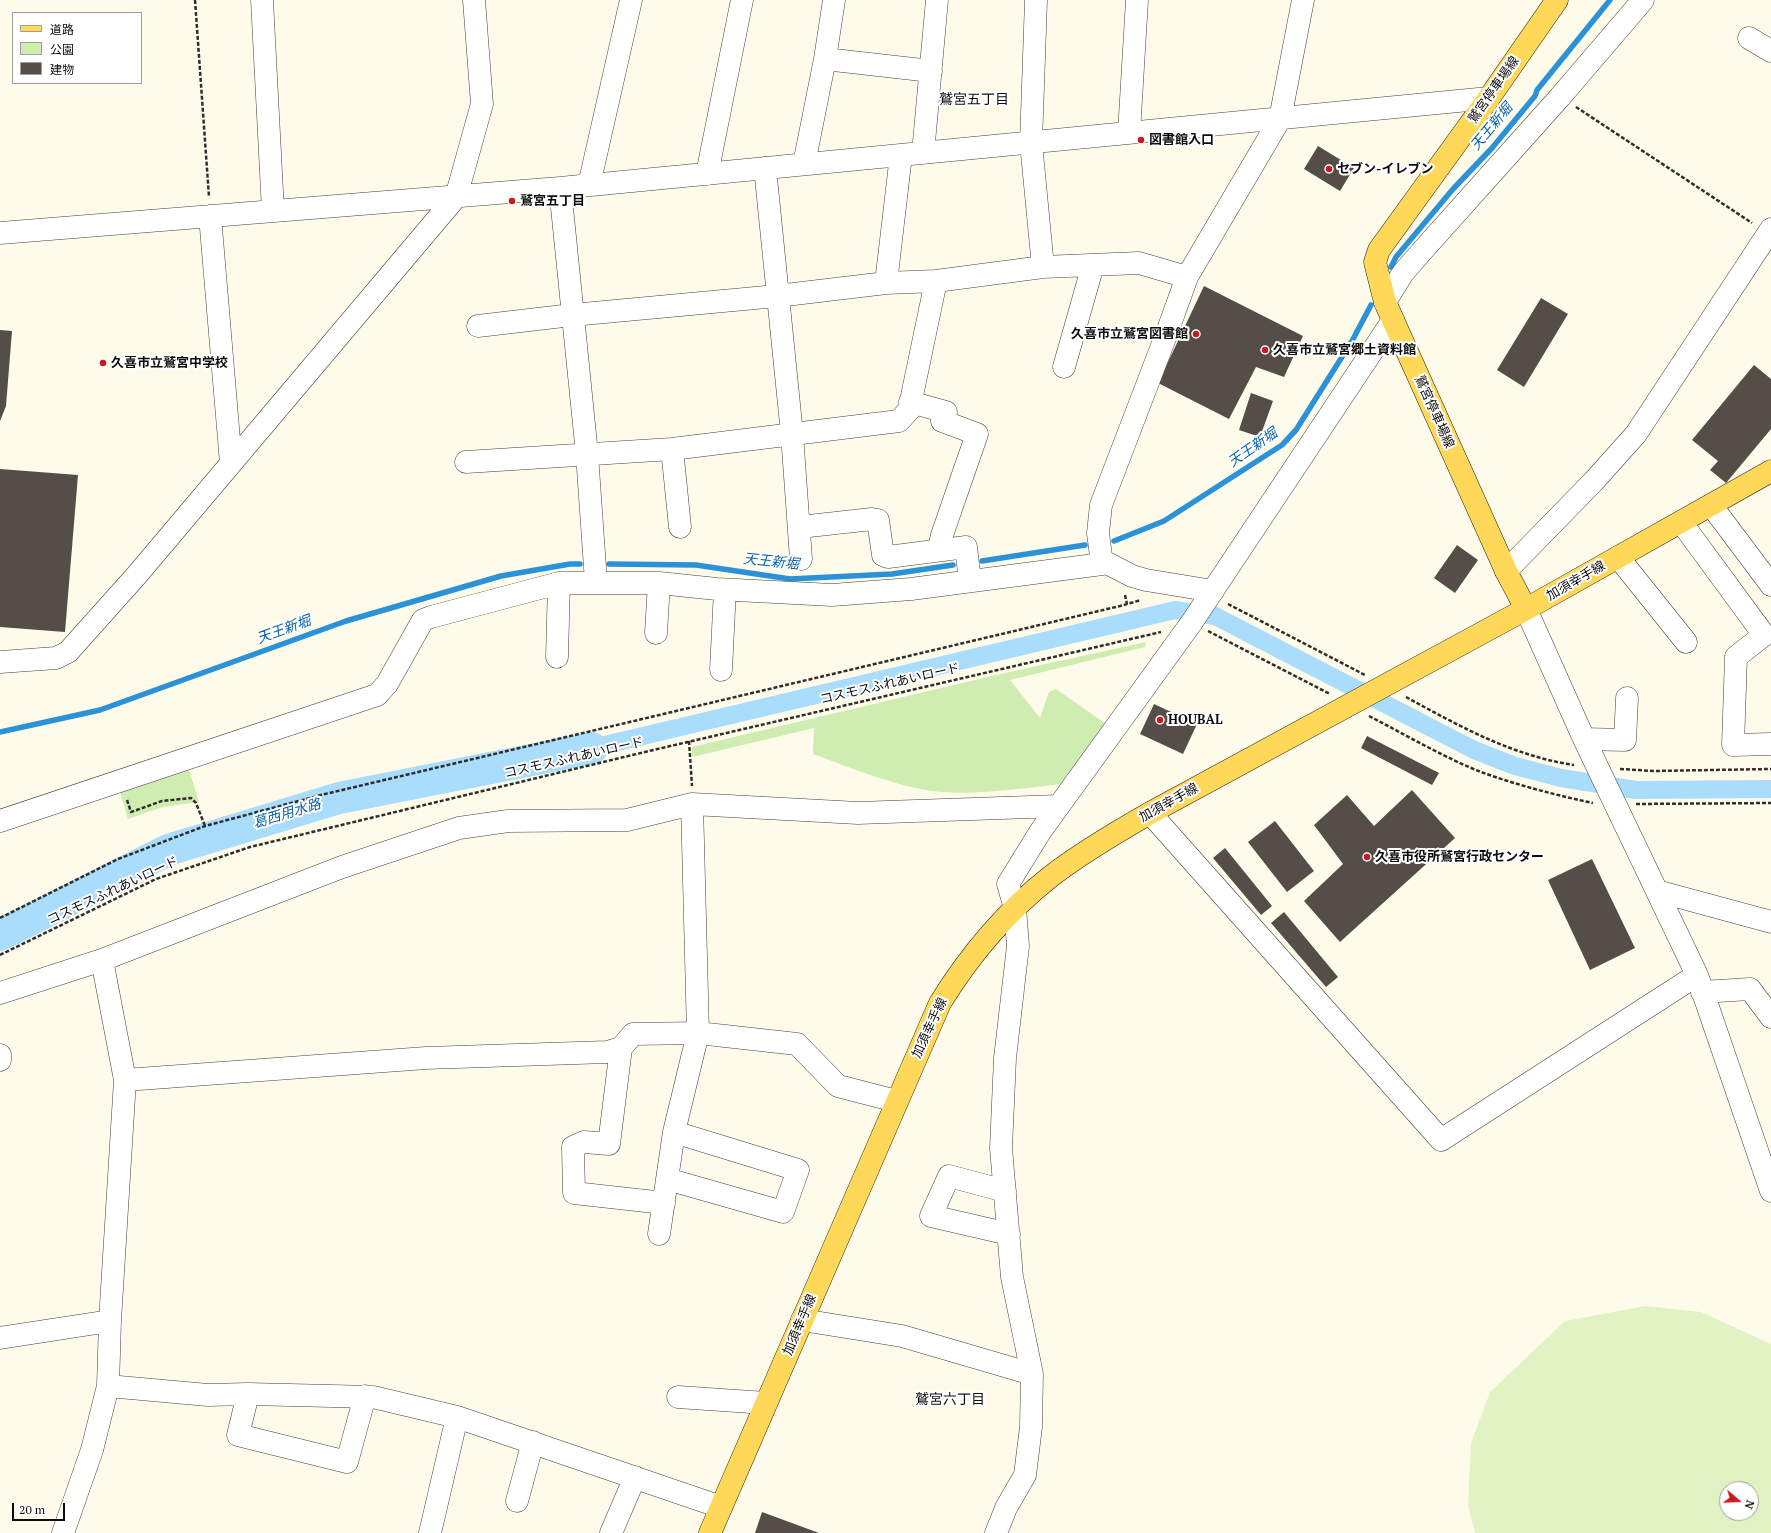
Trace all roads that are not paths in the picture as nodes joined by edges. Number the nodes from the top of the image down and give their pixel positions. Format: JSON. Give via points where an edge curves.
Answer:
{"nodes":[{"id":1,"x":262,"y":0,"type":"edge"},
{"id":2,"x":474,"y":0,"type":"edge"},
{"id":3,"x":631,"y":0,"type":"edge"},
{"id":4,"x":742,"y":0,"type":"edge"},
{"id":5,"x":834,"y":0,"type":"edge"},
{"id":6,"x":937,"y":0,"type":"edge"},
{"id":7,"x":1036,"y":0,"type":"edge"},
{"id":8,"x":1137,"y":0,"type":"edge"},
{"id":9,"x":1303,"y":0,"type":"edge"},
{"id":10,"x":1557,"y":0,"type":"edge"},
{"id":11,"x":1643,"y":0,"type":"edge"},
{"id":12,"x":1749,"y":38,"type":"dead end"},
{"id":13,"x":1771,"y":51,"type":"edge"},
{"id":14,"x":825,"y":59,"type":"junction"},
{"id":15,"x":931,"y":71,"type":"junction"},
{"id":16,"x":1489,"y":98,"type":"junction"},
{"id":17,"x":1280,"y":119,"type":"junction"},
{"id":18,"x":1128,"y":133,"type":"junction"},
{"id":19,"x":1031,"y":142,"type":"junction"},
{"id":20,"x":923,"y":153,"type":"junction"},
{"id":21,"x":901,"y":155,"type":"junction"},
{"id":22,"x":804,"y":164,"type":"junction"},
{"id":23,"x":765,"y":168,"type":"junction"},
{"id":24,"x":707,"y":174,"type":"junction"},
{"id":25,"x":589,"y":185,"type":"junction"},
{"id":26,"x":560,"y":188,"type":"junction"},
{"id":27,"x":456,"y":197,"type":"junction"},
{"id":28,"x":273,"y":211,"type":"junction"},
{"id":29,"x":210,"y":216,"type":"junction"},
{"id":30,"x":1770,"y":232,"type":"edge"},
{"id":31,"x":0,"y":233,"type":"edge"},
{"id":32,"x":1093,"y":265,"type":"junction"},
{"id":33,"x":1043,"y":267,"type":"junction"},
{"id":34,"x":1187,"y":277,"type":"junction"},
{"id":35,"x":936,"y":281,"type":"junction"},
{"id":36,"x":886,"y":283,"type":"junction"},
{"id":37,"x":777,"y":296,"type":"junction"},
{"id":38,"x":1389,"y":311,"type":"junction"},
{"id":39,"x":572,"y":315,"type":"junction"},
{"id":40,"x":478,"y":326,"type":"dead end"},
{"id":41,"x":1064,"y":367,"type":"dead end"},
{"id":42,"x":910,"y":402,"type":"junction"},
{"id":43,"x":792,"y":434,"type":"junction"},
{"id":44,"x":672,"y":449,"type":"junction"},
{"id":45,"x":587,"y":454,"type":"junction"},
{"id":46,"x":466,"y":462,"type":"dead end"},
{"id":47,"x":232,"y":463,"type":"junction"},
{"id":48,"x":1771,"y":471,"type":"edge"},
{"id":49,"x":1711,"y":505,"type":"junction"},
{"id":50,"x":1681,"y":522,"type":"junction"},
{"id":51,"x":680,"y":527,"type":"dead end"},
{"id":52,"x":800,"y":527,"type":"junction"},
{"id":53,"x":940,"y":549,"type":"junction"},
{"id":54,"x":1618,"y":557,"type":"junction"},
{"id":55,"x":801,"y":559,"type":"dead end"},
{"id":56,"x":1102,"y":564,"type":"junction"},
{"id":57,"x":1506,"y":571,"type":"junction"},
{"id":58,"x":970,"y":581,"type":"junction"},
{"id":59,"x":596,"y":582,"type":"junction"},
{"id":60,"x":559,"y":583,"type":"junction"},
{"id":61,"x":659,"y":583,"type":"junction"},
{"id":62,"x":1771,"y":585,"type":"edge"},
{"id":63,"x":725,"y":590,"type":"junction"},
{"id":64,"x":1215,"y":598,"type":"junction"},
{"id":65,"x":1526,"y":609,"type":"junction"},
{"id":66,"x":656,"y":633,"type":"dead end"},
{"id":67,"x":1686,"y":642,"type":"dead end"},
{"id":68,"x":558,"y":657,"type":"dead end"},
{"id":69,"x":0,"y":662,"type":"edge"},
{"id":70,"x":721,"y":670,"type":"dead end"},
{"id":71,"x":1627,"y":698,"type":"dead end"},
{"id":72,"x":1584,"y":739,"type":"junction"},
{"id":73,"x":1771,"y":744,"type":"edge"},
{"id":74,"x":692,"y":804,"type":"junction"},
{"id":75,"x":1059,"y":806,"type":"junction"},
{"id":76,"x":1150,"y":813,"type":"junction"},
{"id":77,"x":0,"y":821,"type":"edge"},
{"id":78,"x":1657,"y":891,"type":"junction"},
{"id":79,"x":1015,"y":908,"type":"junction"},
{"id":80,"x":1771,"y":922,"type":"edge"},
{"id":81,"x":102,"y":960,"type":"junction"},
{"id":82,"x":1700,"y":983,"type":"junction"},
{"id":83,"x":0,"y":993,"type":"edge"},
{"id":84,"x":1771,"y":1017,"type":"edge"},
{"id":85,"x":698,"y":1033,"type":"junction"},
{"id":86,"x":621,"y":1048,"type":"junction"},
{"id":87,"x":0,"y":1055,"type":"edge"},
{"id":88,"x":0,"y":1060,"type":"edge"},
{"id":89,"x":125,"y":1080,"type":"junction"},
{"id":90,"x":896,"y":1102,"type":"junction"},
{"id":91,"x":674,"y":1132,"type":"junction"},
{"id":92,"x":667,"y":1179,"type":"junction"},
{"id":93,"x":1770,"y":1184,"type":"edge"},
{"id":94,"x":1005,"y":1191,"type":"junction"},
{"id":95,"x":664,"y":1203,"type":"junction"},
{"id":96,"x":659,"y":1234,"type":"dead end"},
{"id":97,"x":1009,"y":1234,"type":"junction"},
{"id":98,"x":802,"y":1320,"type":"junction"},
{"id":99,"x":110,"y":1321,"type":"junction"},
{"id":100,"x":0,"y":1338,"type":"edge"},
{"id":101,"x":1032,"y":1374,"type":"junction"},
{"id":102,"x":108,"y":1386,"type":"junction"},
{"id":103,"x":248,"y":1394,"type":"junction"},
{"id":104,"x":365,"y":1396,"type":"junction"},
{"id":105,"x":678,"y":1397,"type":"dead end"},
{"id":106,"x":766,"y":1403,"type":"junction"},
{"id":107,"x":457,"y":1417,"type":"junction"},
{"id":108,"x":532,"y":1442,"type":"junction"},
{"id":109,"x":635,"y":1477,"type":"junction"},
{"id":110,"x":517,"y":1501,"type":"dead end"},
{"id":111,"x":721,"y":1507,"type":"junction"},
{"id":112,"x":63,"y":1533,"type":"edge"},
{"id":113,"x":430,"y":1533,"type":"edge"},
{"id":114,"x":611,"y":1533,"type":"edge"},
{"id":115,"x":710,"y":1533,"type":"edge"},
{"id":116,"x":996,"y":1533,"type":"edge"}],
"edges":[{"from":1,"to":28,"type":"street"},
{"from":2,"to":27,"type":"street","via":[[482,104]]},
{"from":3,"to":25,"type":"street"},
{"from":4,"to":24,"type":"street"},
{"from":5,"to":14,"type":"street"},
{"from":6,"to":15,"type":"street"},
{"from":7,"to":19,"type":"street"},
{"from":8,"to":18,"type":"street"},
{"from":9,"to":17,"type":"street"},
{"from":10,"to":16,"type":"main road","name":"鷲宮停車場線"},
{"from":11,"to":38,"type":"street","via":[[1403,274]]},
{"from":12,"to":13,"type":"street"},
{"from":14,"to":15,"type":"street"},
{"from":14,"to":22,"type":"street"},
{"from":15,"to":20,"type":"street"},
{"from":16,"to":17,"type":"street"},
{"from":16,"to":38,"type":"main road","name":"鷲宮停車場線","via":[[1379,250],[1375,262]]},
{"from":17,"to":18,"type":"street"},
{"from":17,"to":34,"type":"street"},
{"from":18,"to":19,"type":"street"},
{"from":19,"to":20,"type":"street"},
{"from":19,"to":33,"type":"street"},
{"from":20,"to":21,"type":"street"},
{"from":21,"to":22,"type":"street"},
{"from":21,"to":36,"type":"street"},
{"from":22,"to":23,"type":"street"},
{"from":23,"to":24,"type":"street"},
{"from":23,"to":37,"type":"street"},
{"from":24,"to":25,"type":"street"},
{"from":25,"to":26,"type":"street"},
{"from":26,"to":27,"type":"street"},
{"from":26,"to":39,"type":"street"},
{"from":27,"to":28,"type":"street"},
{"from":27,"to":47,"type":"street"},
{"from":28,"to":29,"type":"street"},
{"from":29,"to":31,"type":"street"},
{"from":29,"to":47,"type":"street"},
{"from":30,"to":57,"type":"street","via":[[1636,434]]},
{"from":32,"to":33,"type":"street"},
{"from":32,"to":34,"type":"street","via":[[1139,263]]},
{"from":32,"to":41,"type":"street"},
{"from":33,"to":35,"type":"street"},
{"from":34,"to":56,"type":"street","via":[[1101,505],[1098,533]]},
{"from":35,"to":36,"type":"street"},
{"from":35,"to":42,"type":"street"},
{"from":36,"to":37,"type":"street"},
{"from":37,"to":39,"type":"street"},
{"from":37,"to":43,"type":"street"},
{"from":38,"to":57,"type":"main road","name":"鷲宮停車場線"},
{"from":38,"to":64,"type":"street"},
{"from":39,"to":40,"type":"street"},
{"from":39,"to":45,"type":"street"},
{"from":42,"to":43,"type":"street","via":[[909,410],[899,421]]},
{"from":42,"to":53,"type":"street","via":[[946,412],[942,421],[977,434],[942,535]]},
{"from":43,"to":44,"type":"street"},
{"from":43,"to":52,"type":"street"},
{"from":44,"to":45,"type":"street"},
{"from":44,"to":51,"type":"street"},
{"from":45,"to":46,"type":"street"},
{"from":45,"to":59,"type":"street"},
{"from":47,"to":69,"type":"street","via":[[68,652],[56,658]]},
{"from":48,"to":49,"type":"main road","name":"加須幸手線"},
{"from":49,"to":50,"type":"main road","name":"加須幸手線"},
{"from":49,"to":62,"type":"street"},
{"from":50,"to":54,"type":"main road","name":"加須幸手線"},
{"from":50,"to":73,"type":"street","via":[[1764,635],[1736,657],[1733,745]]},
{"from":52,"to":53,"type":"street","via":[[872,519],[878,520],[883,555],[888,557]]},
{"from":52,"to":55,"type":"street"},
{"from":53,"to":58,"type":"street","via":[[966,547]]},
{"from":54,"to":65,"type":"main road","name":"加須幸手線"},
{"from":54,"to":67,"type":"street"},
{"from":56,"to":58,"type":"street"},
{"from":56,"to":64,"type":"street","via":[[1107,563],[1132,576]]},
{"from":57,"to":65,"type":"main road","name":"鷲宮停車場線"},
{"from":58,"to":63,"type":"street","via":[[832,595]]},
{"from":59,"to":60,"type":"street"},
{"from":59,"to":61,"type":"street"},
{"from":60,"to":68,"type":"street"},
{"from":60,"to":77,"type":"street","via":[[423,620],[387,684],[377,695]]},
{"from":61,"to":63,"type":"street"},
{"from":61,"to":66,"type":"street"},
{"from":63,"to":70,"type":"street"},
{"from":64,"to":75,"type":"street","via":[[1198,627]]},
{"from":65,"to":72,"type":"street"},
{"from":65,"to":76,"type":"main road","name":"加須幸手線","via":[[1384,687],[1361,707]]},
{"from":71,"to":72,"type":"street","via":[[1625,740]]},
{"from":72,"to":78,"type":"street","via":[[1607,770],[1612,801]]},
{"from":74,"to":75,"type":"street","via":[[858,813]]},
{"from":74,"to":81,"type":"street","via":[[627,820],[508,822],[459,828],[342,867]]},
{"from":74,"to":85,"type":"street"},
{"from":75,"to":79,"type":"street","via":[[1008,884]]},
{"from":76,"to":79,"type":"main road","name":"加須幸手線","via":[[1087,850],[1049,878]]},
{"from":76,"to":82,"type":"street","via":[[1441,1140]]},
{"from":78,"to":80,"type":"street"},
{"from":78,"to":82,"type":"street"},
{"from":79,"to":90,"type":"main road","name":"加須幸手線","via":[[959,972],[940,1003]]},
{"from":79,"to":94,"type":"street","via":[[1018,946],[1005,1058],[1001,1148]]},
{"from":81,"to":83,"type":"street"},
{"from":81,"to":89,"type":"street"},
{"from":82,"to":84,"type":"street","via":[[1750,989]]},
{"from":82,"to":93,"type":"street"},
{"from":85,"to":86,"type":"street","via":[[634,1034]]},
{"from":85,"to":90,"type":"street","via":[[797,1044],[838,1086]]},
{"from":85,"to":91,"type":"street"},
{"from":86,"to":89,"type":"street","via":[[607,1052],[426,1058]]},
{"from":86,"to":95,"type":"street","via":[[609,1144],[584,1142],[573,1147],[574,1193]]},
{"from":87,"to":88,"type":"street"},
{"from":89,"to":99,"type":"street"},
{"from":90,"to":98,"type":"main road","name":"加須幸手線"},
{"from":91,"to":92,"type":"street"},
{"from":91,"to":92,"type":"street","via":[[798,1170],[783,1212]]},
{"from":92,"to":95,"type":"street"},
{"from":94,"to":97,"type":"street"},
{"from":94,"to":97,"type":"street","via":[[949,1176],[931,1216]]},
{"from":95,"to":96,"type":"street"},
{"from":97,"to":101,"type":"street","via":[[1012,1277]]},
{"from":98,"to":101,"type":"street","via":[[902,1336]]},
{"from":98,"to":106,"type":"main road","name":"加須幸手線"},
{"from":99,"to":100,"type":"street"},
{"from":99,"to":102,"type":"street"},
{"from":101,"to":116,"type":"street","via":[[1031,1426],[1025,1475],[1006,1508]]},
{"from":102,"to":103,"type":"street","via":[[208,1395]]},
{"from":102,"to":112,"type":"street","via":[[92,1450]]},
{"from":103,"to":104,"type":"street"},
{"from":103,"to":104,"type":"street","via":[[238,1435],[347,1462]]},
{"from":104,"to":107,"type":"street"},
{"from":105,"to":106,"type":"street"},
{"from":106,"to":111,"type":"main road","name":"加須幸手線"},
{"from":107,"to":108,"type":"street"},
{"from":107,"to":113,"type":"street"},
{"from":108,"to":109,"type":"street"},
{"from":108,"to":110,"type":"street"},
{"from":109,"to":111,"type":"street"},
{"from":109,"to":114,"type":"street"},
{"from":111,"to":115,"type":"main road","name":"加須幸手線"}]}
